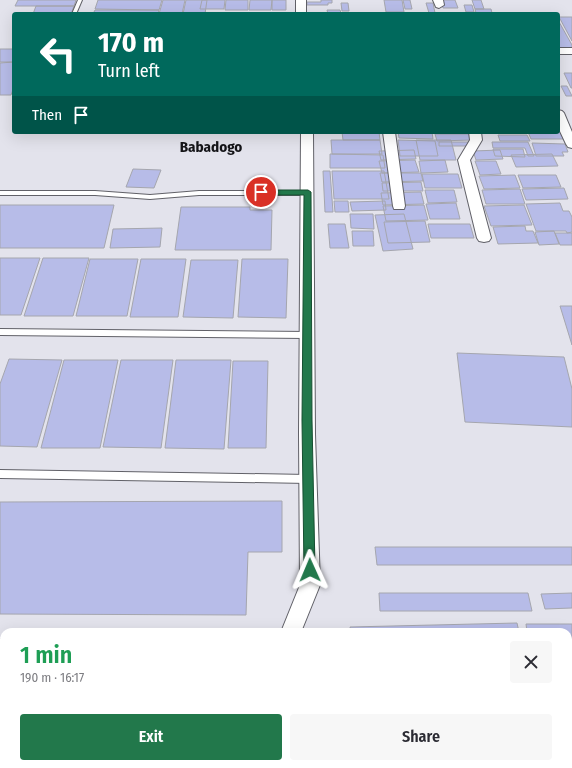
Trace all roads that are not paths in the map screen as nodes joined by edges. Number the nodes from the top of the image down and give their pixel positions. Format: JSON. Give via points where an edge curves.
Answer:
{"nodes":[{"id":1,"x":80,"y":0,"type":"edge"},
{"id":2,"x":301,"y":0,"type":"edge"},
{"id":3,"x":75,"y":12,"type":"edge"},
{"id":4,"x":301,"y":12,"type":"edge"},
{"id":5,"x":560,"y":51,"type":"edge"},
{"id":6,"x":572,"y":51,"type":"edge"},
{"id":7,"x":560,"y":118,"type":"edge"},
{"id":8,"x":307,"y":134,"type":"edge"},
{"id":9,"x":389,"y":134,"type":"edge"},
{"id":10,"x":475,"y":134,"type":"edge"},
{"id":11,"x":572,"y":144,"type":"edge"},
{"id":12,"x":308,"y":192,"type":"junction"},
{"id":13,"x":0,"y":193,"type":"edge"},
{"id":14,"x":399,"y":206,"type":"dead end"},
{"id":15,"x":484,"y":238,"type":"dead end"},
{"id":16,"x":0,"y":332,"type":"edge"},
{"id":17,"x":307,"y":335,"type":"junction"},
{"id":18,"x":0,"y":474,"type":"edge"},
{"id":19,"x":308,"y":479,"type":"junction"},
{"id":20,"x":293,"y":628,"type":"edge"}],
"edges":[{"from":1,"to":3,"type":"lane"},
{"from":2,"to":4,"type":"street"},
{"from":5,"to":6,"type":"street"},
{"from":7,"to":11,"type":"street"},
{"from":8,"to":12,"type":"street"},
{"from":9,"to":14,"type":"street"},
{"from":10,"to":15,"type":"street","via":[[476,140],[464,160]]},
{"from":12,"to":13,"type":"lane","via":[[199,193],[150,197],[95,193]]},
{"from":12,"to":17,"type":"street"},
{"from":16,"to":17,"type":"lane"},
{"from":17,"to":19,"type":"street"},
{"from":18,"to":19,"type":"lane"},
{"from":19,"to":20,"type":"street","via":[[310,585]]}]}
